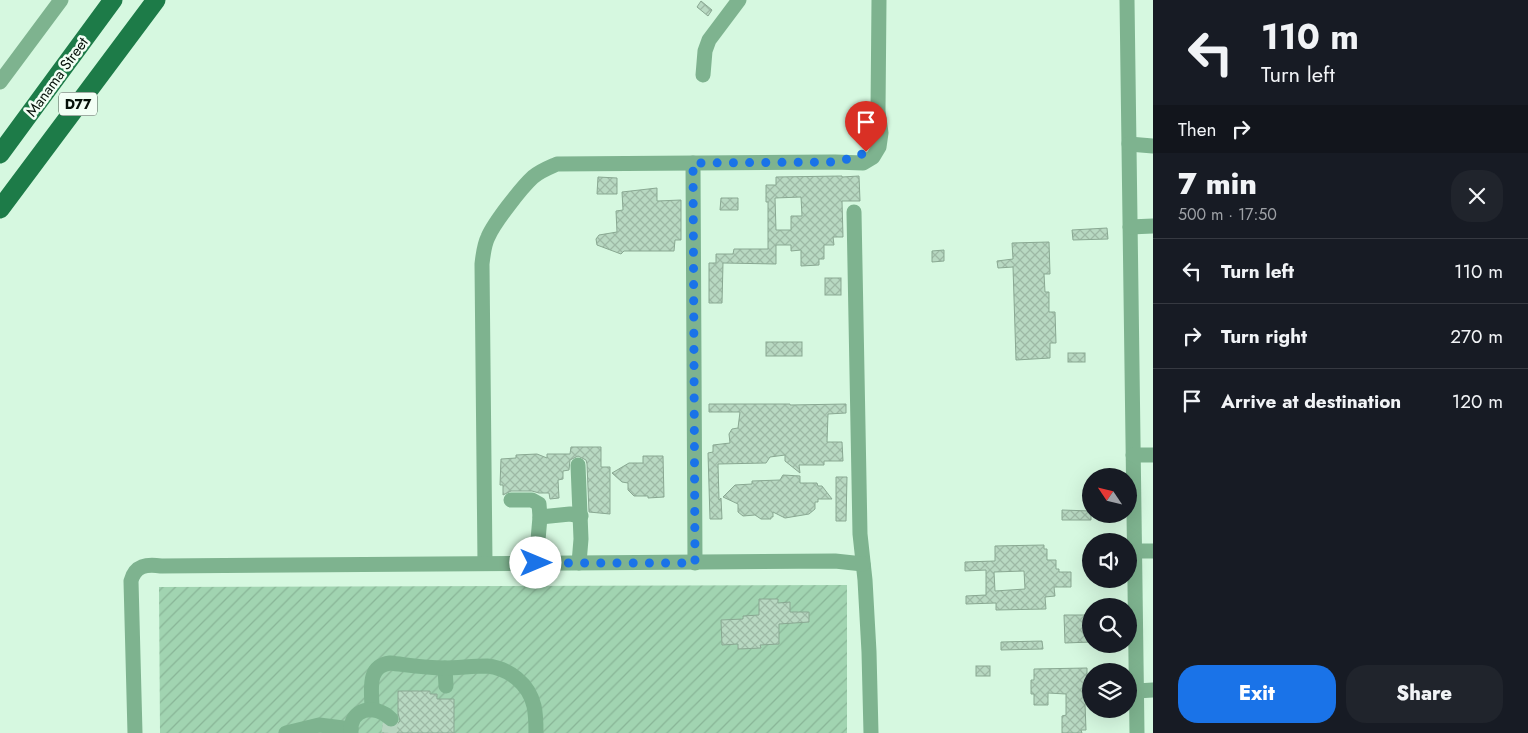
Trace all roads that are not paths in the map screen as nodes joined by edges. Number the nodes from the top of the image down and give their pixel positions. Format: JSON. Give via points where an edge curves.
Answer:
{"nodes":[{"id":1,"x":61,"y":0,"type":"edge"},
{"id":2,"x":113,"y":0,"type":"edge"},
{"id":3,"x":156,"y":0,"type":"edge"},
{"id":4,"x":739,"y":0,"type":"edge"},
{"id":5,"x":879,"y":0,"type":"edge"},
{"id":6,"x":1127,"y":0,"type":"edge"},
{"id":7,"x":703,"y":75,"type":"dead end"},
{"id":8,"x":0,"y":82,"type":"edge"},
{"id":9,"x":1153,"y":146,"type":"edge"},
{"id":10,"x":1129,"y":150,"type":"junction"},
{"id":11,"x":0,"y":154,"type":"edge"},
{"id":12,"x":1153,"y":154,"type":"edge"},
{"id":13,"x":693,"y":163,"type":"junction"},
{"id":14,"x":0,"y":208,"type":"edge"},
{"id":15,"x":854,"y":212,"type":"dead end"},
{"id":16,"x":1153,"y":226,"type":"edge"},
{"id":17,"x":1130,"y":227,"type":"junction"},
{"id":18,"x":1133,"y":455,"type":"junction"},
{"id":19,"x":1153,"y":455,"type":"edge"},
{"id":20,"x":578,"y":465,"type":"dead end"},
{"id":21,"x":511,"y":500,"type":"dead end"},
{"id":22,"x":580,"y":516,"type":"junction"},
{"id":23,"x":540,"y":517,"type":"junction"},
{"id":24,"x":1135,"y":533,"type":"edge"},
{"id":25,"x":860,"y":541,"type":"junction"},
{"id":26,"x":1153,"y":551,"type":"edge"},
{"id":27,"x":1137,"y":555,"type":"edge"},
{"id":28,"x":1137,"y":556,"type":"edge"},
{"id":29,"x":1153,"y":560,"type":"edge"},
{"id":30,"x":835,"y":561,"type":"junction"},
{"id":31,"x":485,"y":563,"type":"junction"},
{"id":32,"x":536,"y":563,"type":"junction"},
{"id":33,"x":579,"y":563,"type":"junction"},
{"id":34,"x":695,"y":563,"type":"junction"},
{"id":35,"x":863,"y":564,"type":"junction"},
{"id":36,"x":1135,"y":588,"type":"edge"},
{"id":37,"x":1137,"y":663,"type":"edge"},
{"id":38,"x":445,"y":668,"type":"junction"},
{"id":39,"x":446,"y":686,"type":"dead end"},
{"id":40,"x":1153,"y":690,"type":"edge"},
{"id":41,"x":1137,"y":691,"type":"edge"},
{"id":42,"x":372,"y":709,"type":"junction"},
{"id":43,"x":1137,"y":718,"type":"edge"},
{"id":44,"x":391,"y":719,"type":"dead end"},
{"id":45,"x":351,"y":731,"type":"edge"},
{"id":46,"x":135,"y":733,"type":"edge"},
{"id":47,"x":286,"y":733,"type":"edge"},
{"id":48,"x":536,"y":733,"type":"edge"},
{"id":49,"x":871,"y":733,"type":"edge"},
{"id":50,"x":1137,"y":733,"type":"edge"}],
"edges":[{"from":1,"to":8,"type":"street"},
{"from":2,"to":11,"type":"main road","name":"Manama Street","number":"D77"},
{"from":3,"to":14,"type":"main road","number":"D77"},
{"from":4,"to":7,"type":"street","via":[[709,40]]},
{"from":5,"to":13,"type":"street","via":[[878,111],[881,133],[877,152],[868,160],[863,163]]},
{"from":6,"to":10,"type":"street"},
{"from":9,"to":10,"type":"street"},
{"from":10,"to":12,"type":"street"},
{"from":10,"to":17,"type":"street"},
{"from":13,"to":31,"type":"street","via":[[557,164],[533,177],[487,238],[482,264]]},
{"from":13,"to":34,"type":"street"},
{"from":15,"to":25,"type":"street"},
{"from":16,"to":17,"type":"street"},
{"from":17,"to":18,"type":"street"},
{"from":18,"to":19,"type":"street"},
{"from":18,"to":24,"type":"street"},
{"from":20,"to":22,"type":"street"},
{"from":21,"to":23,"type":"street","via":[[537,502]]},
{"from":22,"to":23,"type":"street"},
{"from":22,"to":33,"type":"street"},
{"from":23,"to":32,"type":"street"},
{"from":25,"to":30,"type":"street","via":[[847,555]]},
{"from":25,"to":35,"type":"street"},
{"from":26,"to":27,"type":"street"},
{"from":28,"to":29,"type":"street"},
{"from":30,"to":34,"type":"street"},
{"from":30,"to":35,"type":"street"},
{"from":31,"to":32,"type":"street"},
{"from":31,"to":46,"type":"street","via":[[146,565],[138,569],[131,581]]},
{"from":32,"to":33,"type":"street"},
{"from":33,"to":34,"type":"street"},
{"from":35,"to":49,"type":"street","via":[[870,652]]},
{"from":36,"to":37,"type":"street"},
{"from":38,"to":39,"type":"street"},
{"from":38,"to":42,"type":"street","via":[[390,663],[377,667],[372,679]]},
{"from":38,"to":48,"type":"street","via":[[489,666],[513,675],[530,694]]},
{"from":40,"to":41,"type":"street"},
{"from":42,"to":44,"type":"street"},
{"from":42,"to":45,"type":"street","via":[[355,717]]},
{"from":43,"to":50,"type":"street"},
{"from":45,"to":47,"type":"street","via":[[319,725]]}]}
